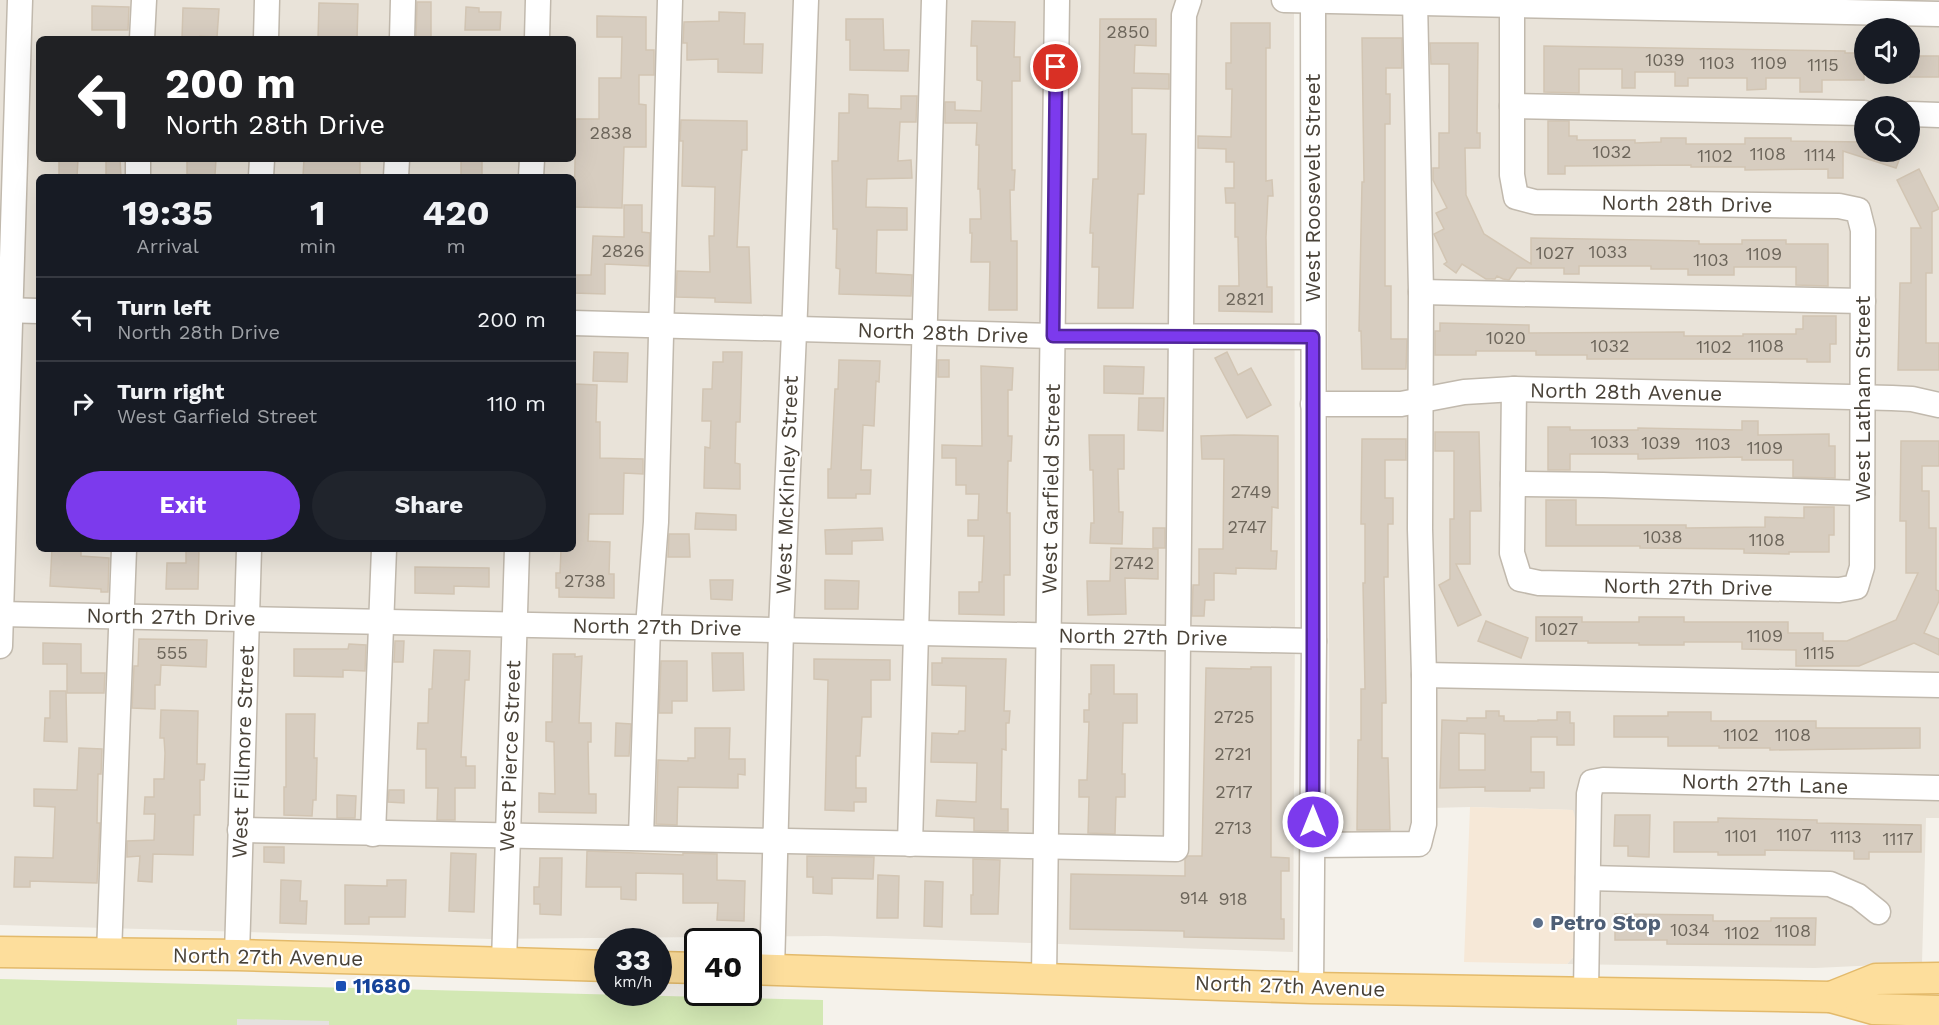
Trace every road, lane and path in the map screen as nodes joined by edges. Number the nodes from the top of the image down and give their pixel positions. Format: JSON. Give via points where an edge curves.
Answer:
{"nodes":[{"id":1,"x":20,"y":0,"type":"edge"},
{"id":2,"x":144,"y":0,"type":"edge"},
{"id":3,"x":267,"y":0,"type":"edge"},
{"id":4,"x":403,"y":0,"type":"edge"},
{"id":5,"x":538,"y":0,"type":"edge"},
{"id":6,"x":670,"y":0,"type":"edge"},
{"id":7,"x":806,"y":0,"type":"edge"},
{"id":8,"x":934,"y":0,"type":"edge"},
{"id":9,"x":1057,"y":0,"type":"edge"},
{"id":10,"x":1189,"y":0,"type":"edge"},
{"id":11,"x":1284,"y":0,"type":"edge"},
{"id":12,"x":1313,"y":0,"type":"edge"},
{"id":13,"x":1415,"y":1,"type":"edge"},
{"id":14,"x":1512,"y":2,"type":"edge"},
{"id":15,"x":1860,"y":6,"type":"edge"},
{"id":16,"x":1939,"y":14,"type":"edge"},
{"id":17,"x":142,"y":36,"type":"edge"},
{"id":18,"x":266,"y":36,"type":"edge"},
{"id":19,"x":402,"y":36,"type":"edge"},
{"id":20,"x":537,"y":36,"type":"edge"},
{"id":21,"x":1512,"y":106,"type":"junction"},
{"id":22,"x":1854,"y":113,"type":"edge"},
{"id":23,"x":1920,"y":114,"type":"edge"},
{"id":24,"x":1939,"y":115,"type":"edge"},
{"id":25,"x":1858,"y":210,"type":"joint"},
{"id":26,"x":1421,"y":292,"type":"junction"},
{"id":27,"x":1863,"y":301,"type":"junction"},
{"id":28,"x":6,"y":310,"type":"edge"},
{"id":29,"x":36,"y":311,"type":"edge"},
{"id":30,"x":576,"y":323,"type":"edge"},
{"id":31,"x":660,"y":326,"type":"junction"},
{"id":32,"x":794,"y":330,"type":"junction"},
{"id":33,"x":925,"y":332,"type":"junction"},
{"id":34,"x":1053,"y":336,"type":"junction"},
{"id":35,"x":1182,"y":336,"type":"junction"},
{"id":36,"x":1313,"y":337,"type":"junction"},
{"id":37,"x":1514,"y":390,"type":"junction"},
{"id":38,"x":1863,"y":398,"type":"junction"},
{"id":39,"x":1420,"y":401,"type":"junction"},
{"id":40,"x":1313,"y":404,"type":"junction"},
{"id":41,"x":1939,"y":405,"type":"edge"},
{"id":42,"x":1513,"y":484,"type":"junction"},
{"id":43,"x":1862,"y":493,"type":"junction"},
{"id":44,"x":124,"y":552,"type":"edge"},
{"id":45,"x":249,"y":552,"type":"edge"},
{"id":46,"x":384,"y":552,"type":"edge"},
{"id":47,"x":517,"y":552,"type":"edge"},
{"id":48,"x":1856,"y":587,"type":"joint"},
{"id":49,"x":1,"y":614,"type":"edge"},
{"id":50,"x":122,"y":616,"type":"junction"},
{"id":51,"x":247,"y":619,"type":"junction"},
{"id":52,"x":380,"y":622,"type":"junction"},
{"id":53,"x":515,"y":625,"type":"junction"},
{"id":54,"x":648,"y":627,"type":"junction"},
{"id":55,"x":781,"y":630,"type":"junction"},
{"id":56,"x":915,"y":632,"type":"junction"},
{"id":57,"x":1049,"y":635,"type":"junction"},
{"id":58,"x":1179,"y":638,"type":"junction"},
{"id":59,"x":1314,"y":641,"type":"junction"},
{"id":60,"x":0,"y":646,"type":"edge"},
{"id":61,"x":1424,"y":675,"type":"junction"},
{"id":62,"x":1939,"y":685,"type":"edge"},
{"id":63,"x":1939,"y":788,"type":"edge"},
{"id":64,"x":240,"y":830,"type":"junction"},
{"id":65,"x":373,"y":834,"type":"junction"},
{"id":66,"x":507,"y":837,"type":"junction"},
{"id":67,"x":641,"y":837,"type":"junction"},
{"id":68,"x":775,"y":841,"type":"junction"},
{"id":69,"x":910,"y":844,"type":"junction"},
{"id":70,"x":1313,"y":845,"type":"junction"},
{"id":71,"x":1046,"y":848,"type":"junction"},
{"id":72,"x":1588,"y":878,"type":"junction"},
{"id":73,"x":1878,"y":912,"type":"dead end"},
{"id":74,"x":0,"y":952,"type":"edge"},
{"id":75,"x":762,"y":953,"type":"edge"},
{"id":76,"x":109,"y":954,"type":"junction"},
{"id":77,"x":237,"y":955,"type":"junction"},
{"id":78,"x":504,"y":963,"type":"junction"},
{"id":79,"x":594,"y":966,"type":"edge"},
{"id":80,"x":762,"y":970,"type":"edge"},
{"id":81,"x":1044,"y":978,"type":"junction"},
{"id":82,"x":1939,"y":978,"type":"edge"},
{"id":83,"x":1311,"y":987,"type":"junction"},
{"id":84,"x":1586,"y":993,"type":"junction"},
{"id":85,"x":1831,"y":997,"type":"junction"},
{"id":86,"x":1939,"y":1011,"type":"edge"}],
"edges":[{"from":1,"to":28,"type":"street"},
{"from":2,"to":17,"type":"street"},
{"from":3,"to":18,"type":"street"},
{"from":4,"to":19,"type":"street"},
{"from":5,"to":20,"type":"street"},
{"from":6,"to":31,"type":"street"},
{"from":7,"to":32,"type":"street","name":"West McKinley Street"},
{"from":8,"to":33,"type":"street"},
{"from":9,"to":34,"type":"street","name":"West Garfield Street"},
{"from":10,"to":35,"type":"street","via":[[1184,15]]},
{"from":11,"to":12,"type":"street"},
{"from":12,"to":13,"type":"street"},
{"from":12,"to":36,"type":"street","name":"West Roosevelt Street"},
{"from":13,"to":14,"type":"street"},
{"from":13,"to":26,"type":"street"},
{"from":14,"to":15,"type":"street"},
{"from":14,"to":21,"type":"street"},
{"from":15,"to":16,"type":"street"},
{"from":21,"to":22,"type":"street"},
{"from":21,"to":25,"type":"street","name":"North 28th Drive","via":[[1512,175],[1516,197],[1535,202],[1839,206]]},
{"from":23,"to":24,"type":"street"},
{"from":25,"to":27,"type":"street","name":"West Latham Street","via":[[1863,230]]},
{"from":26,"to":27,"type":"street"},
{"from":26,"to":39,"type":"street"},
{"from":27,"to":38,"type":"street","name":"West Latham Street"},
{"from":28,"to":29,"type":"street"},
{"from":28,"to":49,"type":"street"},
{"from":30,"to":31,"type":"street","name":"North 28th Drive"},
{"from":31,"to":32,"type":"street","name":"North 28th Drive"},
{"from":31,"to":54,"type":"street","via":[[656,522]]},
{"from":32,"to":33,"type":"street","name":"North 28th Drive"},
{"from":32,"to":55,"type":"street","name":"West McKinley Street"},
{"from":33,"to":34,"type":"street","name":"North 28th Drive"},
{"from":33,"to":56,"type":"street"},
{"from":34,"to":35,"type":"street","name":"North 28th Drive"},
{"from":34,"to":57,"type":"street","name":"West Garfield Street"},
{"from":35,"to":36,"type":"street","name":"North 28th Drive"},
{"from":35,"to":58,"type":"street"},
{"from":36,"to":40,"type":"street","name":"West Roosevelt Street"},
{"from":37,"to":38,"type":"street","name":"North 28th Avenue"},
{"from":37,"to":39,"type":"street","name":"North 28th Avenue","via":[[1464,392]]},
{"from":37,"to":42,"type":"street"},
{"from":38,"to":41,"type":"street","name":"North 28th Avenue","via":[[1912,399]]},
{"from":38,"to":43,"type":"street","name":"West Latham Street"},
{"from":39,"to":40,"type":"street","name":"North 28th Avenue"},
{"from":39,"to":61,"type":"street"},
{"from":40,"to":59,"type":"street","name":"West Roosevelt Street"},
{"from":42,"to":43,"type":"street"},
{"from":42,"to":48,"type":"street","name":"North 27th Drive","via":[[1512,552],[1520,579],[1539,583],[1839,590]]},
{"from":43,"to":48,"type":"street","name":"West Latham Street","via":[[1862,567]]},
{"from":44,"to":50,"type":"street"},
{"from":45,"to":51,"type":"street","name":"West Fillmore Street"},
{"from":46,"to":52,"type":"street"},
{"from":47,"to":53,"type":"street","name":"West Pierce Street"},
{"from":49,"to":50,"type":"street","name":"North 27th Drive"},
{"from":49,"to":60,"type":"street"},
{"from":50,"to":51,"type":"street","name":"North 27th Drive"},
{"from":50,"to":76,"type":"street"},
{"from":51,"to":52,"type":"street","name":"North 27th Drive"},
{"from":51,"to":64,"type":"street","name":"West Fillmore Street"},
{"from":52,"to":53,"type":"street","name":"North 27th Drive"},
{"from":52,"to":65,"type":"street"},
{"from":53,"to":54,"type":"street","name":"North 27th Drive"},
{"from":53,"to":66,"type":"street","name":"West Pierce Street"},
{"from":54,"to":55,"type":"street","name":"North 27th Drive"},
{"from":54,"to":67,"type":"street"},
{"from":55,"to":56,"type":"street","name":"North 27th Drive"},
{"from":55,"to":68,"type":"street","name":"West McKinley Street"},
{"from":56,"to":57,"type":"street","name":"North 27th Drive"},
{"from":56,"to":69,"type":"street"},
{"from":57,"to":58,"type":"street","name":"North 27th Drive"},
{"from":57,"to":71,"type":"street","name":"West Garfield Street"},
{"from":58,"to":59,"type":"street","name":"North 27th Drive"},
{"from":58,"to":71,"type":"street","via":[[1176,849]]},
{"from":59,"to":70,"type":"street","name":"West Roosevelt Street"},
{"from":61,"to":62,"type":"street"},
{"from":61,"to":70,"type":"street","via":[[1424,824],[1419,844]]},
{"from":63,"to":72,"type":"street","name":"North 27th Lane","via":[[1592,782]]},
{"from":64,"to":65,"type":"street"},
{"from":64,"to":77,"type":"street","name":"West Fillmore Street"},
{"from":65,"to":66,"type":"street"},
{"from":66,"to":67,"type":"street"},
{"from":66,"to":78,"type":"street","name":"West Pierce Street"},
{"from":67,"to":68,"type":"street"},
{"from":68,"to":69,"type":"street"},
{"from":68,"to":75,"type":"street","name":"West McKinley Street"},
{"from":69,"to":71,"type":"street"},
{"from":70,"to":83,"type":"street","name":"West Roosevelt Street"},
{"from":71,"to":81,"type":"street","name":"West Garfield Street"},
{"from":72,"to":73,"type":"street","via":[[1830,884]]},
{"from":72,"to":84,"type":"street"},
{"from":74,"to":76,"type":"main road","name":"North 27th Avenue"},
{"from":76,"to":77,"type":"main road","name":"North 27th Avenue"},
{"from":77,"to":78,"type":"main road","name":"North 27th Avenue"},
{"from":78,"to":79,"type":"main road","name":"North 27th Avenue"},
{"from":80,"to":81,"type":"main road","name":"North 27th Avenue"},
{"from":81,"to":83,"type":"main road","name":"North 27th Avenue"},
{"from":82,"to":85,"type":"main road","name":"North 27th Avenue","via":[[1876,979]]},
{"from":83,"to":84,"type":"main road","name":"North 27th Avenue"},
{"from":84,"to":85,"type":"main road","name":"North 27th Avenue"},
{"from":85,"to":86,"type":"main road","name":"North 27th Avenue","via":[[1874,1009]]}]}
